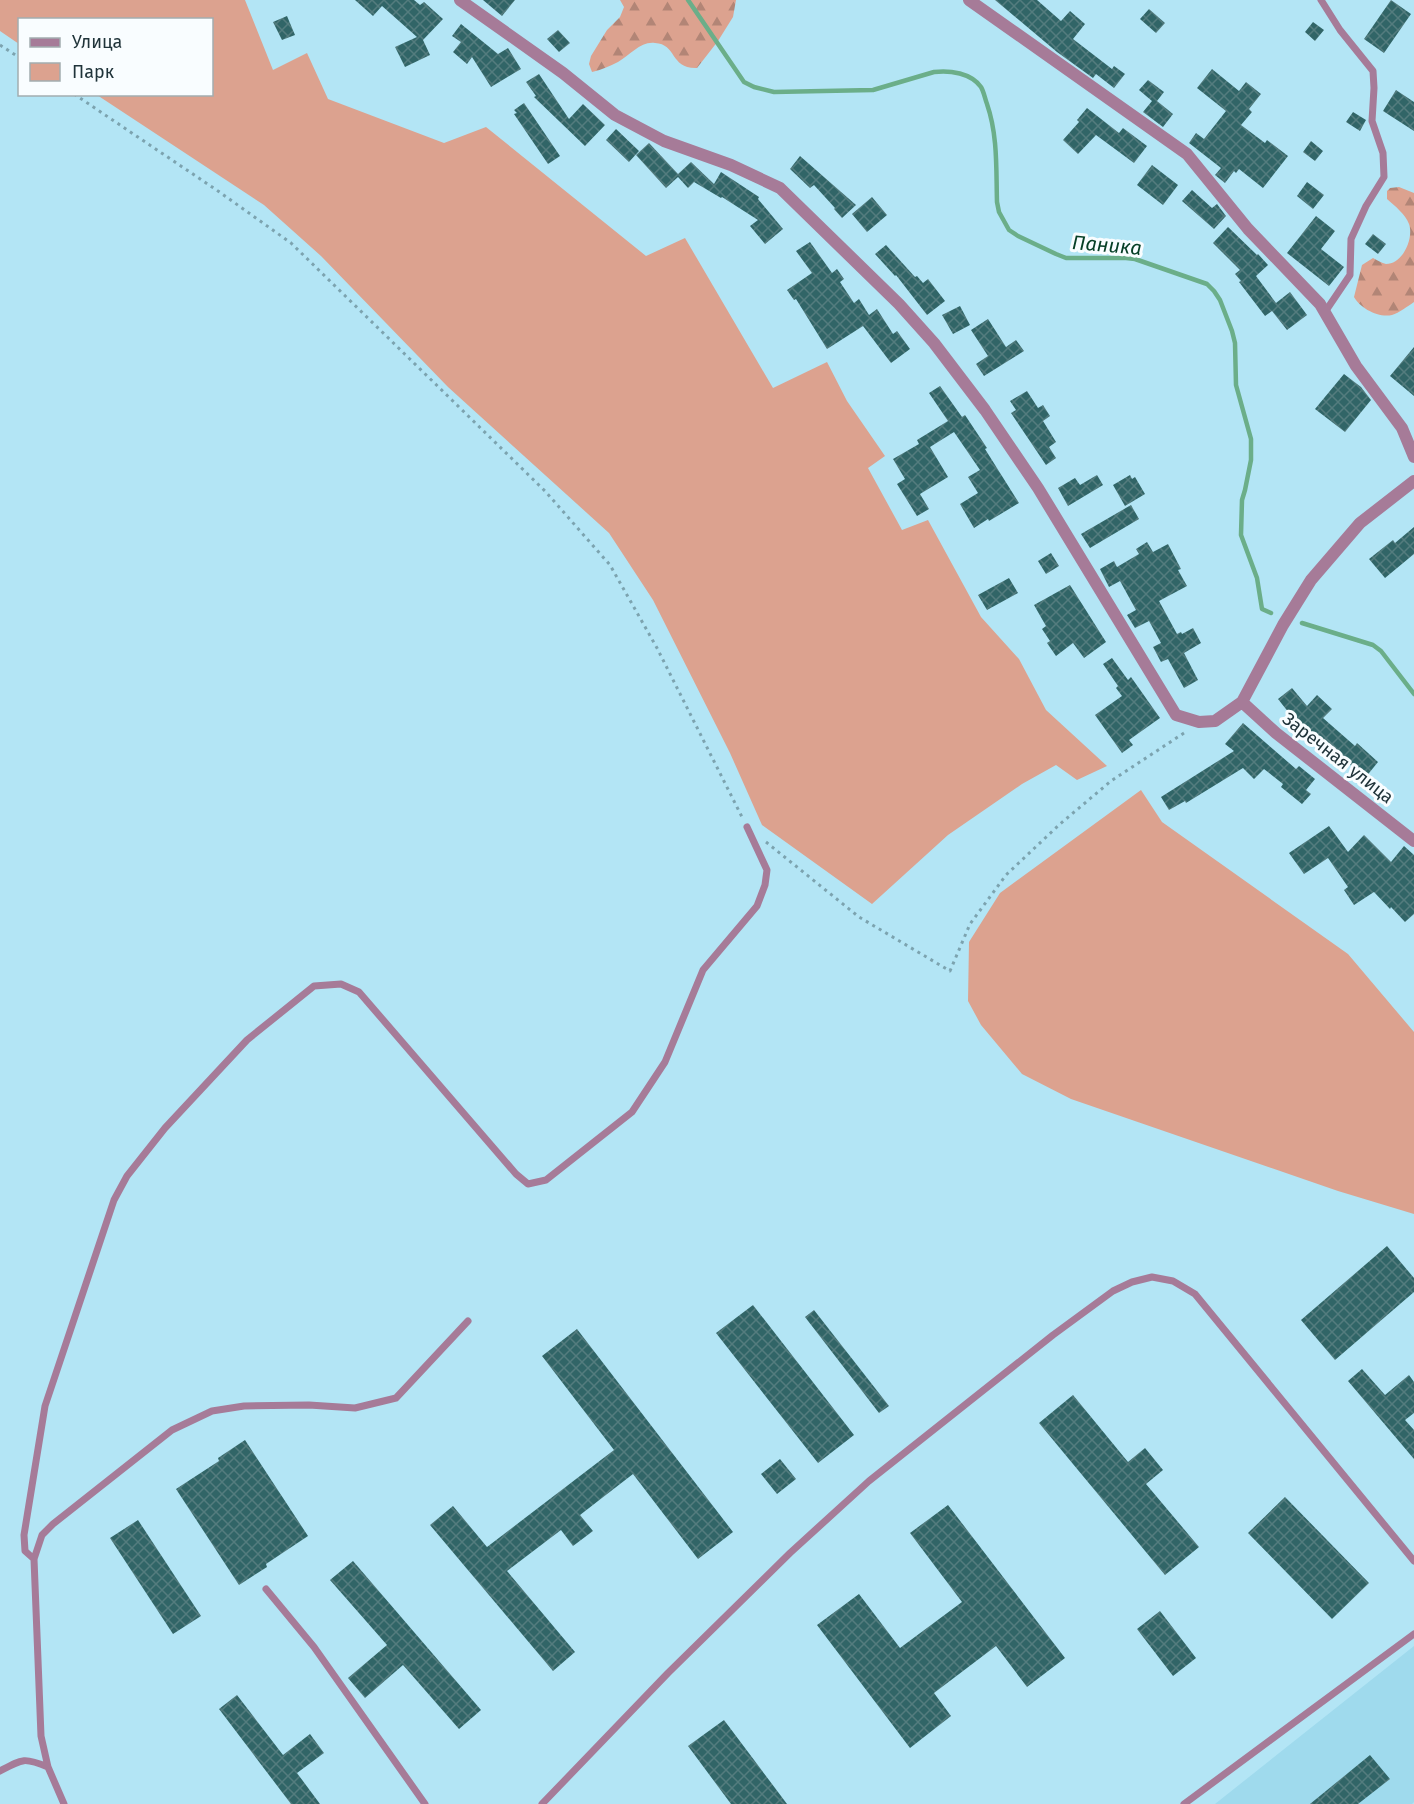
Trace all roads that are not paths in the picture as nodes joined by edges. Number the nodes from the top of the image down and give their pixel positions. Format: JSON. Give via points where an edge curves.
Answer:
{"nodes":[{"id":1,"x":460,"y":0,"type":"edge"},
{"id":2,"x":969,"y":0,"type":"edge"},
{"id":3,"x":1321,"y":0,"type":"edge"},
{"id":4,"x":1325,"y":312,"type":"junction"},
{"id":5,"x":1414,"y":457,"type":"edge"},
{"id":6,"x":1414,"y":482,"type":"edge"},
{"id":7,"x":1242,"y":702,"type":"junction"},
{"id":8,"x":747,"y":826,"type":"road end"},
{"id":9,"x":1414,"y":841,"type":"edge"},
{"id":10,"x":468,"y":1321,"type":"dead end"},
{"id":11,"x":34,"y":1559,"type":"junction"},
{"id":12,"x":1414,"y":1561,"type":"edge"},
{"id":13,"x":266,"y":1589,"type":"dead end"},
{"id":14,"x":1414,"y":1634,"type":"edge"},
{"id":15,"x":48,"y":1767,"type":"junction"},
{"id":16,"x":0,"y":1771,"type":"edge"},
{"id":17,"x":64,"y":1804,"type":"edge"},
{"id":18,"x":425,"y":1804,"type":"edge"},
{"id":19,"x":542,"y":1804,"type":"edge"},
{"id":20,"x":1184,"y":1804,"type":"edge"}],
"edges":[{"from":1,"to":7,"type":"street","via":[[563,73],[615,116],[664,141],[780,188],[899,304],[985,410],[1038,488],[1176,715],[1199,722],[1215,721]]},
{"from":2,"to":4,"type":"street","via":[[1187,154],[1248,229]]},
{"from":3,"to":4,"type":"lane","via":[[1373,71],[1372,121],[1383,153],[1384,177],[1351,239],[1350,275]]},
{"from":4,"to":5,"type":"street","via":[[1356,366],[1402,428]]},
{"from":6,"to":7,"type":"street","via":[[1360,522],[1311,580]]},
{"from":7,"to":9,"type":"street","name":"Заречная улица"},
{"from":8,"to":11,"type":"lane","via":[[767,870],[757,906],[703,970],[665,1062],[632,1112],[546,1180],[528,1184],[516,1174],[359,992],[341,984],[314,986],[247,1040],[165,1128],[127,1176],[114,1200],[45,1406],[24,1535],[25,1551]]},
{"from":10,"to":11,"type":"lane","via":[[396,1398],[355,1408],[244,1406],[212,1411],[172,1430],[54,1524],[42,1536]]},
{"from":11,"to":15,"type":"lane","via":[[41,1736]]},
{"from":12,"to":19,"type":"lane","via":[[1195,1294],[1173,1281],[1152,1277],[1132,1282],[1113,1291],[1053,1335],[869,1481],[668,1673]]},
{"from":13,"to":18,"type":"lane","via":[[314,1647]]},
{"from":14,"to":20,"type":"lane"},
{"from":15,"to":16,"type":"lane","via":[[31,1760],[18,1761]]},
{"from":15,"to":17,"type":"lane"}]}
